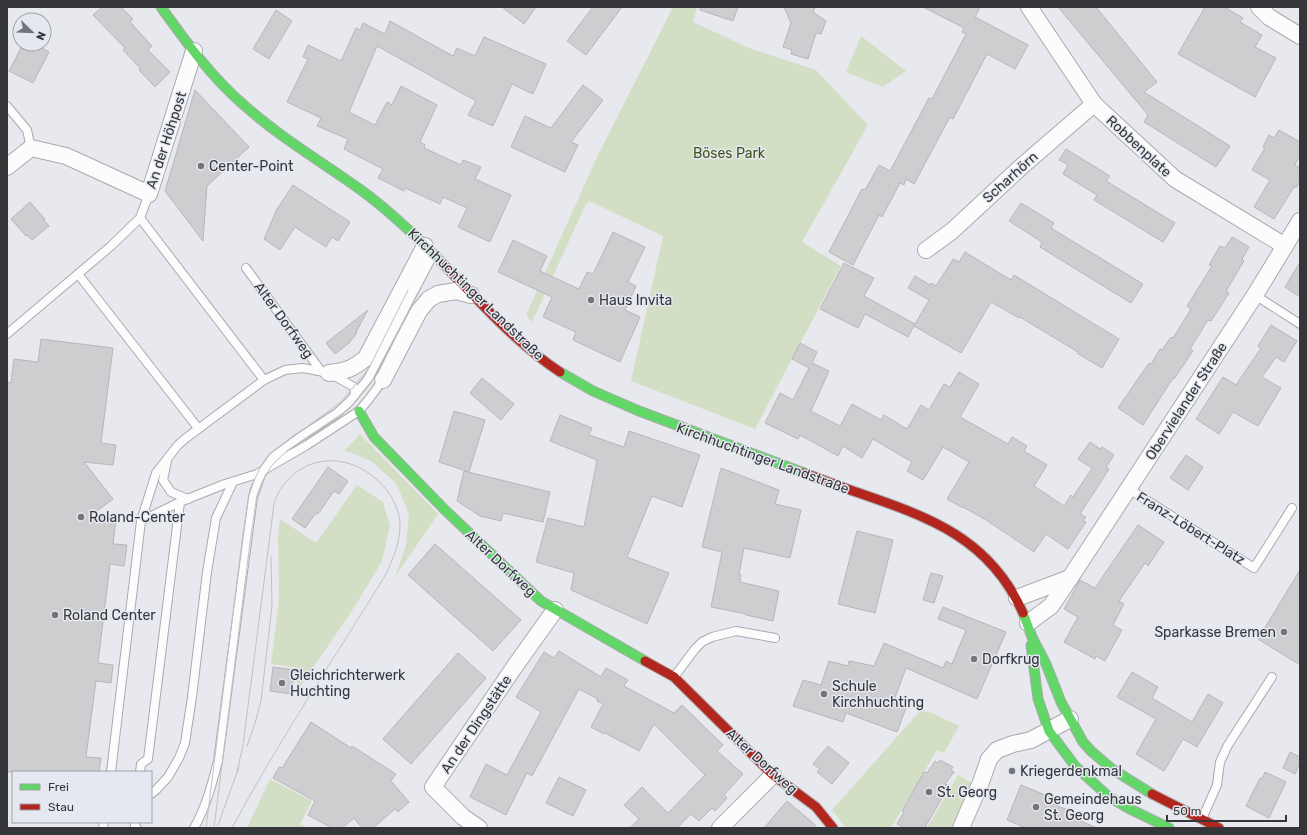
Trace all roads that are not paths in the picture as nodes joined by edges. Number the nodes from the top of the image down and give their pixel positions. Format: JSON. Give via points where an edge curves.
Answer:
{"nodes":[{"id":1,"x":161,"y":7,"type":"edge"},
{"id":2,"x":1029,"y":7,"type":"edge"},
{"id":3,"x":1259,"y":7,"type":"edge"},
{"id":4,"x":1300,"y":36,"type":"edge"},
{"id":5,"x":194,"y":51,"type":"junction"},
{"id":6,"x":1094,"y":104,"type":"junction"},
{"id":7,"x":7,"y":106,"type":"edge"},
{"id":8,"x":31,"y":148,"type":"junction"},
{"id":9,"x":7,"y":167,"type":"edge"},
{"id":10,"x":149,"y":194,"type":"junction"},
{"id":11,"x":140,"y":218,"type":"junction"},
{"id":12,"x":1300,"y":221,"type":"edge"},
{"id":13,"x":1285,"y":246,"type":"junction"},
{"id":14,"x":429,"y":250,"type":"junction"},
{"id":15,"x":926,"y":250,"type":"dead end"},
{"id":16,"x":246,"y":268,"type":"dead end"},
{"id":17,"x":78,"y":274,"type":"junction"},
{"id":18,"x":471,"y":295,"type":"junction"},
{"id":19,"x":1255,"y":295,"type":"junction"},
{"id":20,"x":1300,"y":324,"type":"edge"},
{"id":21,"x":7,"y":334,"type":"edge"},
{"id":22,"x":325,"y":372,"type":"junction"},
{"id":23,"x":264,"y":380,"type":"junction"},
{"id":24,"x":383,"y":380,"type":"joint"},
{"id":25,"x":355,"y":395,"type":"junction"},
{"id":26,"x":359,"y":411,"type":"junction"},
{"id":27,"x":198,"y":428,"type":"junction"},
{"id":28,"x":167,"y":459,"type":"junction"},
{"id":29,"x":264,"y":470,"type":"junction"},
{"id":30,"x":233,"y":482,"type":"junction"},
{"id":31,"x":1129,"y":489,"type":"junction"},
{"id":32,"x":184,"y":501,"type":"junction"},
{"id":33,"x":1292,"y":508,"type":"dead end"},
{"id":34,"x":141,"y":521,"type":"junction"},
{"id":35,"x":1070,"y":578,"type":"junction"},
{"id":36,"x":1017,"y":598,"type":"junction"},
{"id":37,"x":555,"y":610,"type":"junction"},
{"id":38,"x":1029,"y":627,"type":"junction"},
{"id":39,"x":775,"y":638,"type":"dead end"},
{"id":40,"x":674,"y":677,"type":"junction"},
{"id":41,"x":1272,"y":677,"type":"dead end"},
{"id":42,"x":1070,"y":719,"type":"junction"},
{"id":43,"x":1049,"y":731,"type":"junction"},
{"id":44,"x":141,"y":768,"type":"edge"},
{"id":45,"x":111,"y":771,"type":"edge"},
{"id":46,"x":773,"y":775,"type":"junction"},
{"id":47,"x":152,"y":793,"type":"edge"},
{"id":48,"x":1202,"y":819,"type":"junction"},
{"id":49,"x":194,"y":828,"type":"edge"},
{"id":50,"x":479,"y":828,"type":"edge"},
{"id":51,"x":720,"y":828,"type":"edge"},
{"id":52,"x":833,"y":828,"type":"edge"},
{"id":53,"x":962,"y":828,"type":"edge"},
{"id":54,"x":1169,"y":828,"type":"edge"},
{"id":55,"x":1219,"y":828,"type":"edge"}],
"edges":[{"from":1,"to":5,"type":"main road","name":"Kirchhuchtinger Landstraße"},
{"from":2,"to":6,"type":"street","name":"Robbenplate"},
{"from":3,"to":4,"type":"street","via":[[1269,17]]},
{"from":5,"to":10,"type":"street","name":"An der Höhpost"},
{"from":5,"to":14,"type":"main road","name":"Kirchhuchtinger Landstraße","via":[[243,105],[378,203]]},
{"from":6,"to":13,"type":"street","name":"Robbenplate","via":[[1175,179]]},
{"from":6,"to":15,"type":"street","name":"Scharhörn"},
{"from":7,"to":8,"type":"lane","via":[[27,130]]},
{"from":8,"to":9,"type":"street"},
{"from":8,"to":10,"type":"street","name":"An der Höhpost","via":[[66,156]]},
{"from":10,"to":11,"type":"lane"},
{"from":11,"to":17,"type":"lane"},
{"from":11,"to":23,"type":"lane"},
{"from":12,"to":13,"type":"street","name":"Obervielander Straße"},
{"from":13,"to":19,"type":"street","name":"Obervielander Straße"},
{"from":14,"to":18,"type":"main road","name":"Kirchhuchtinger Landstraße"},
{"from":14,"to":22,"type":"street","via":[[366,358],[344,372]]},
{"from":14,"to":25,"type":"lane","via":[[368,380]]},
{"from":16,"to":22,"type":"lane","name":"Alter Dorfweg"},
{"from":17,"to":21,"type":"lane"},
{"from":17,"to":27,"type":"lane"},
{"from":18,"to":24,"type":"street","via":[[456,291],[429,298],[419,311]]},
{"from":18,"to":36,"type":"main road","name":"Kirchhuchtinger Landstraße","via":[[541,359],[558,372],[590,389],[644,414],[875,499],[951,531],[989,561]]},
{"from":19,"to":20,"type":"lane"},
{"from":19,"to":31,"type":"street","name":"Obervielander Straße"},
{"from":22,"to":23,"type":"lane","via":[[303,368],[285,370]]},
{"from":22,"to":25,"type":"lane","via":[[354,387]]},
{"from":23,"to":27,"type":"lane"},
{"from":24,"to":26,"type":"lane"},
{"from":25,"to":29,"type":"lane","via":[[337,413],[273,457]]},
{"from":26,"to":29,"type":"lane"},
{"from":26,"to":37,"type":"main road","name":"Alter Dorfweg","via":[[374,437],[445,510],[511,573]]},
{"from":27,"to":28,"type":"lane","via":[[178,445]]},
{"from":28,"to":32,"type":"lane","via":[[163,480],[171,492]]},
{"from":28,"to":34,"type":"lane","via":[[156,473]]},
{"from":29,"to":30,"type":"lane"},
{"from":29,"to":49,"type":"lane","via":[[253,497],[218,760],[207,799]]},
{"from":30,"to":32,"type":"lane"},
{"from":30,"to":47,"type":"lane","via":[[216,518],[185,743],[168,777]]},
{"from":31,"to":33,"type":"lane","name":"Franz-Löbert-Platz","via":[[1254,568]]},
{"from":31,"to":35,"type":"street","name":"Obervielander Straße"},
{"from":32,"to":34,"type":"lane"},
{"from":32,"to":44,"type":"lane","via":[[148,760]]},
{"from":34,"to":45,"type":"lane"},
{"from":35,"to":36,"type":"street"},
{"from":35,"to":38,"type":"street","name":"Obervielander Straße","via":[[1050,606]]},
{"from":36,"to":38,"type":"main road","name":"Kirchhuchtinger Landstraße"},
{"from":37,"to":40,"type":"main road","name":"Alter Dorfweg"},
{"from":37,"to":50,"type":"street","name":"An der Dingstätte","via":[[433,787],[463,817]]},
{"from":38,"to":42,"type":"main road","name":"Kirchhuchtinger Landstraße"},
{"from":38,"to":43,"type":"main road","name":"Kirchhuchtinger Landstraße","via":[[1038,699]]},
{"from":39,"to":40,"type":"lane","via":[[736,631],[712,637],[695,649]]},
{"from":40,"to":46,"type":"main road","name":"Alter Dorfweg"},
{"from":41,"to":48,"type":"lane","via":[[1228,745],[1220,762],[1217,786]]},
{"from":42,"to":43,"type":"street"},
{"from":42,"to":48,"type":"main road","name":"Kirchhuchtinger Landstraße","via":[[1084,745],[1110,768],[1141,788]]},
{"from":43,"to":53,"type":"street","via":[[1031,740],[997,750],[989,759]]},
{"from":43,"to":54,"type":"main road","name":"Kirchhuchtinger Landstraße","via":[[1075,766],[1110,797]]},
{"from":46,"to":51,"type":"street"},
{"from":46,"to":52,"type":"main road","name":"Alter Dorfweg","via":[[816,808]]},
{"from":48,"to":55,"type":"main road","name":"Kirchhuchtinger Landstraße"}]}
